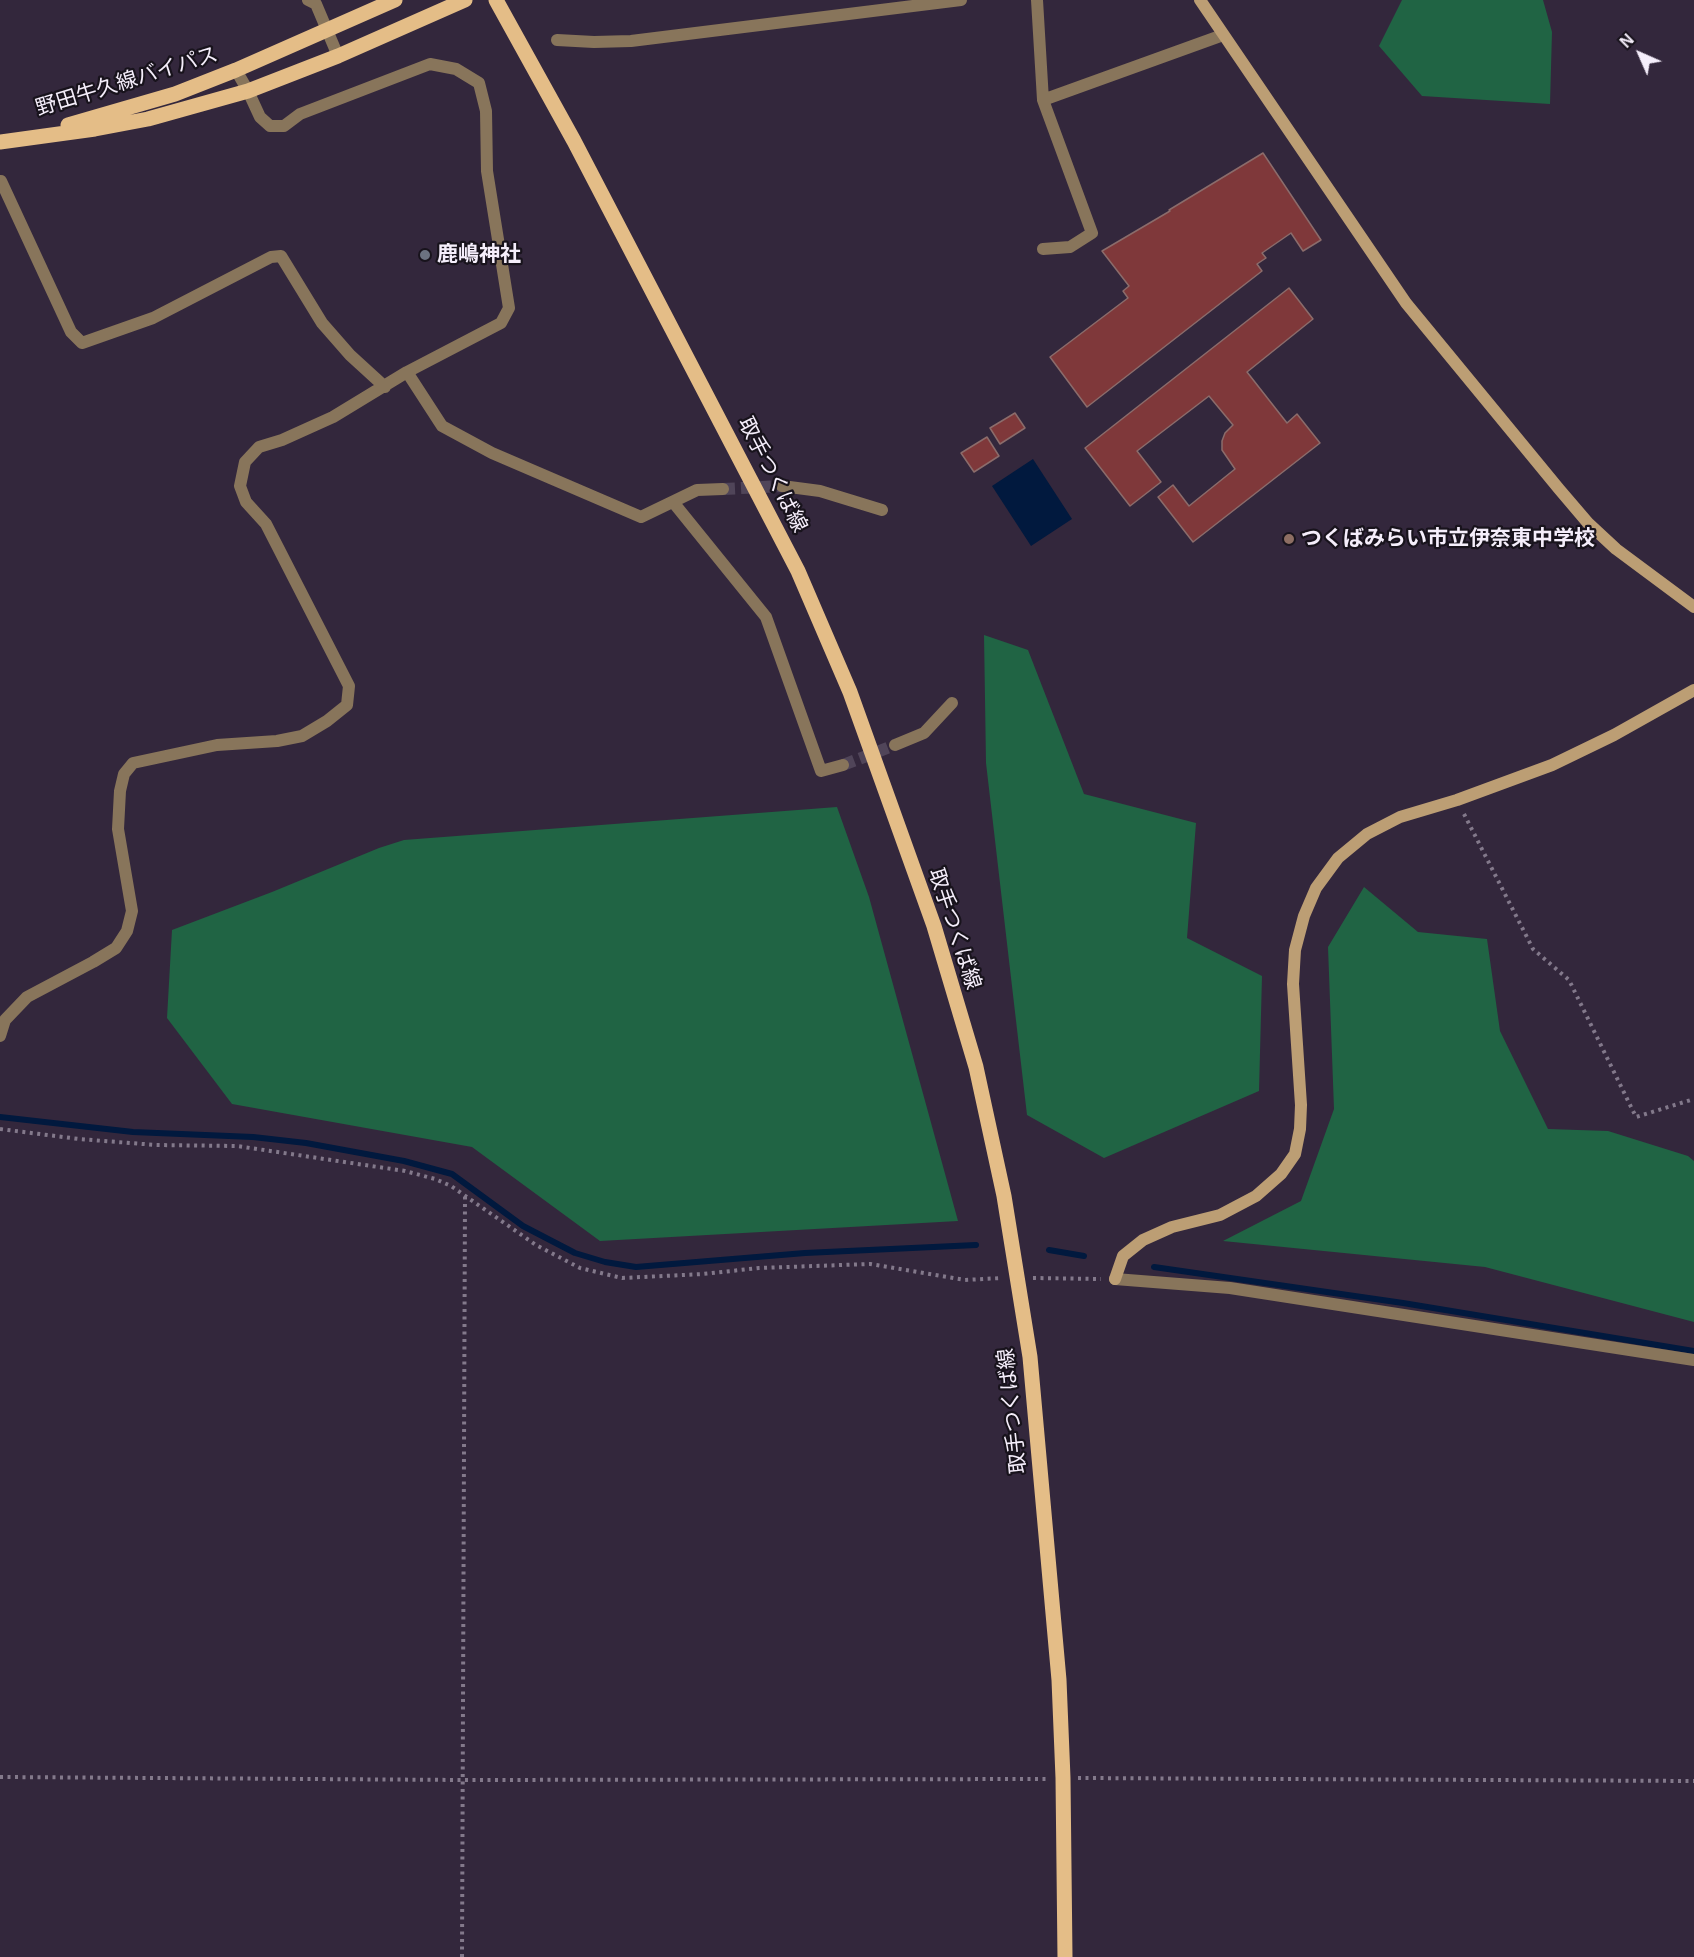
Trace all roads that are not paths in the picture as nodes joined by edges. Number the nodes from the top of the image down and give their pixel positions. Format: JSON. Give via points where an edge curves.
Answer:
{"nodes":[{"id":1,"x":308,"y":0,"type":"edge"},
{"id":2,"x":395,"y":0,"type":"edge"},
{"id":3,"x":465,"y":0,"type":"edge"},
{"id":4,"x":496,"y":0,"type":"edge"},
{"id":5,"x":961,"y":0,"type":"edge"},
{"id":6,"x":1037,"y":0,"type":"edge"},
{"id":7,"x":1200,"y":0,"type":"edge"},
{"id":8,"x":328,"y":30,"type":"junction"},
{"id":9,"x":1223,"y":35,"type":"junction"},
{"id":10,"x":557,"y":40,"type":"dead end"},
{"id":11,"x":338,"y":57,"type":"junction"},
{"id":12,"x":236,"y":70,"type":"junction"},
{"id":13,"x":248,"y":91,"type":"junction"},
{"id":14,"x":1043,"y":100,"type":"junction"},
{"id":15,"x":0,"y":140,"type":"edge"},
{"id":16,"x":2,"y":181,"type":"dead end"},
{"id":17,"x":1043,"y":249,"type":"dead end"},
{"id":18,"x":407,"y":372,"type":"junction"},
{"id":19,"x":385,"y":387,"type":"junction"},
{"id":20,"x":782,"y":486,"type":"tunnel mouth"},
{"id":21,"x":723,"y":489,"type":"tunnel mouth"},
{"id":22,"x":673,"y":502,"type":"junction"},
{"id":23,"x":882,"y":510,"type":"dead end"},
{"id":24,"x":1694,"y":607,"type":"edge"},
{"id":25,"x":1694,"y":690,"type":"edge"},
{"id":26,"x":952,"y":703,"type":"dead end"},
{"id":27,"x":895,"y":745,"type":"tunnel mouth"},
{"id":28,"x":843,"y":765,"type":"tunnel mouth"},
{"id":29,"x":0,"y":1036,"type":"edge"},
{"id":30,"x":1694,"y":1359,"type":"edge"},
{"id":31,"x":1065,"y":1957,"type":"edge"}],
"edges":[{"from":1,"to":8,"type":"street","via":[[316,4]]},
{"from":2,"to":8,"type":"main road","name":"野田牛久線バイパス"},
{"from":3,"to":11,"type":"main road","name":"野田牛久線バイパス"},
{"from":4,"to":31,"type":"main road","name":"取手つくば線","via":[[574,141],[792,560],[850,692],[934,926],[976,1067],[1004,1196],[1032,1380],[1059,1680]]},
{"from":5,"to":10,"type":"street","via":[[631,41]]},
{"from":6,"to":14,"type":"street"},
{"from":7,"to":9,"type":"street"},
{"from":8,"to":11,"type":"street"},
{"from":8,"to":12,"type":"main road","name":"野田牛久線バイパス"},
{"from":9,"to":14,"type":"street"},
{"from":9,"to":24,"type":"street","via":[[1406,303],[1551,480],[1616,549]]},
{"from":11,"to":13,"type":"main road","name":"野田牛久線バイパス"},
{"from":12,"to":13,"type":"street"},
{"from":12,"to":15,"type":"main road","name":"野田牛久線バイパス","via":[[175,94],[81,122]]},
{"from":13,"to":15,"type":"main road","name":"野田牛久線バイパス","via":[[148,119]]},
{"from":13,"to":18,"type":"street","via":[[260,117],[270,126],[284,126],[300,114],[430,64],[456,69],[479,83],[486,111],[487,171],[509,308],[501,323]]},
{"from":14,"to":17,"type":"street","via":[[1092,233],[1070,247]]},
{"from":16,"to":19,"type":"street","via":[[71,332],[82,342],[153,318],[272,257],[281,256],[322,323]]},
{"from":18,"to":19,"type":"street"},
{"from":18,"to":22,"type":"street","via":[[442,426],[492,453],[640,517]]},
{"from":19,"to":29,"type":"street","via":[[333,417],[259,447],[245,462],[240,486],[246,502],[266,525],[349,686],[347,705],[302,736],[217,745],[133,763],[124,774],[120,791],[118,829],[132,911],[128,931],[116,948],[27,998],[5,1020]]},
{"from":20,"to":23,"type":"street","via":[[820,491]]},
{"from":21,"to":22,"type":"street","via":[[697,490]]},
{"from":22,"to":28,"type":"street","via":[[766,617],[821,771]]},
{"from":25,"to":30,"type":"street","via":[[1552,765],[1400,817],[1367,834],[1338,858],[1316,888],[1295,950],[1293,984],[1301,1105],[1295,1154],[1281,1174],[1257,1196],[1220,1215],[1172,1227],[1143,1240],[1123,1256],[1115,1279],[1230,1288]]},
{"from":26,"to":27,"type":"street","via":[[924,733]]}]}
